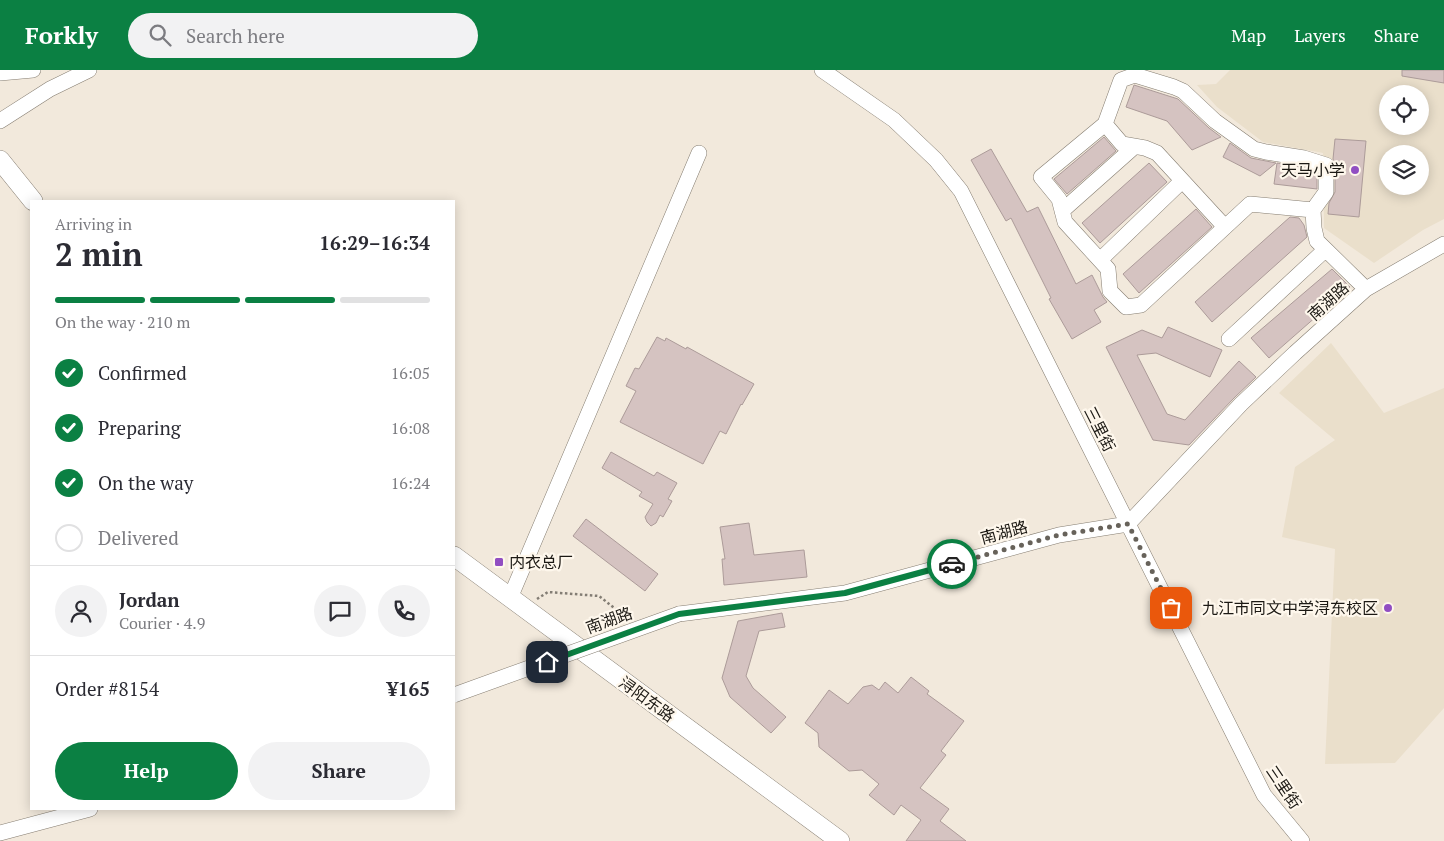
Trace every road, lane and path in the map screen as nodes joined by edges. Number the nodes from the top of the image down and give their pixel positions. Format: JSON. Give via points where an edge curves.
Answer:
{"nodes":[{"id":1,"x":32,"y":70,"type":"edge"},
{"id":2,"x":89,"y":70,"type":"edge"},
{"id":3,"x":822,"y":70,"type":"edge"},
{"id":4,"x":0,"y":73,"type":"edge"},
{"id":5,"x":0,"y":122,"type":"edge"},
{"id":6,"x":1105,"y":124,"type":"junction"},
{"id":7,"x":1134,"y":146,"type":"junction"},
{"id":8,"x":699,"y":153,"type":"dead end"},
{"id":9,"x":0,"y":160,"type":"edge"},
{"id":10,"x":1182,"y":181,"type":"junction"},
{"id":11,"x":32,"y":200,"type":"edge"},
{"id":12,"x":1313,"y":210,"type":"junction"},
{"id":13,"x":1062,"y":211,"type":"junction"},
{"id":14,"x":1225,"y":227,"type":"junction"},
{"id":15,"x":1444,"y":244,"type":"edge"},
{"id":16,"x":1325,"y":250,"type":"junction"},
{"id":17,"x":1100,"y":260,"type":"junction"},
{"id":18,"x":1366,"y":289,"type":"junction"},
{"id":19,"x":1229,"y":339,"type":"dead end"},
{"id":20,"x":1128,"y":524,"type":"junction"},
{"id":21,"x":455,"y":557,"type":"edge"},
{"id":22,"x":517,"y":603,"type":"junction"},
{"id":23,"x":640,"y":628,"type":"junction"},
{"id":24,"x":455,"y":695,"type":"edge"},
{"id":25,"x":86,"y":810,"type":"edge"},
{"id":26,"x":0,"y":833,"type":"edge"},
{"id":27,"x":840,"y":841,"type":"edge"},
{"id":28,"x":1302,"y":841,"type":"edge"}],
"edges":[{"from":1,"to":4,"type":"street"},
{"from":2,"to":5,"type":"street","via":[[50,89]]},
{"from":3,"to":20,"type":"street","name":"三里街","via":[[894,120],[936,160],[961,191]]},
{"from":6,"to":7,"type":"street","via":[[1122,144]]},
{"from":6,"to":12,"type":"street","via":[[1121,80],[1135,75],[1174,87],[1254,149],[1326,165],[1326,192]]},
{"from":6,"to":13,"type":"street","via":[[1042,177],[1059,198]]},
{"from":7,"to":10,"type":"street","via":[[1157,153]]},
{"from":7,"to":13,"type":"street"},
{"from":8,"to":22,"type":"street"},
{"from":9,"to":11,"type":"main road"},
{"from":10,"to":14,"type":"street"},
{"from":10,"to":17,"type":"street"},
{"from":12,"to":14,"type":"street","via":[[1250,204]]},
{"from":12,"to":16,"type":"street","via":[[1317,241]]},
{"from":13,"to":17,"type":"street","via":[[1065,222]]},
{"from":14,"to":17,"type":"street","via":[[1141,305],[1126,307],[1110,291],[1108,269]]},
{"from":15,"to":18,"type":"street","name":"南湖路"},
{"from":16,"to":18,"type":"street"},
{"from":16,"to":19,"type":"street"},
{"from":18,"to":20,"type":"street","name":"南湖路","via":[[1241,404]]},
{"from":20,"to":23,"type":"street","name":"南湖路","bridge":true,"via":[[1059,535],[845,593],[679,614]]},
{"from":20,"to":28,"type":"street","name":"三里街","via":[[1264,795]]},
{"from":21,"to":22,"type":"main road","name":"浔阳东路"},
{"from":22,"to":23,"type":"path","via":[[548,592],[599,596]]},
{"from":22,"to":27,"type":"main road","name":"浔阳东路"},
{"from":23,"to":24,"type":"street","name":"南湖路","bridge":true},
{"from":25,"to":26,"type":"street"}]}
